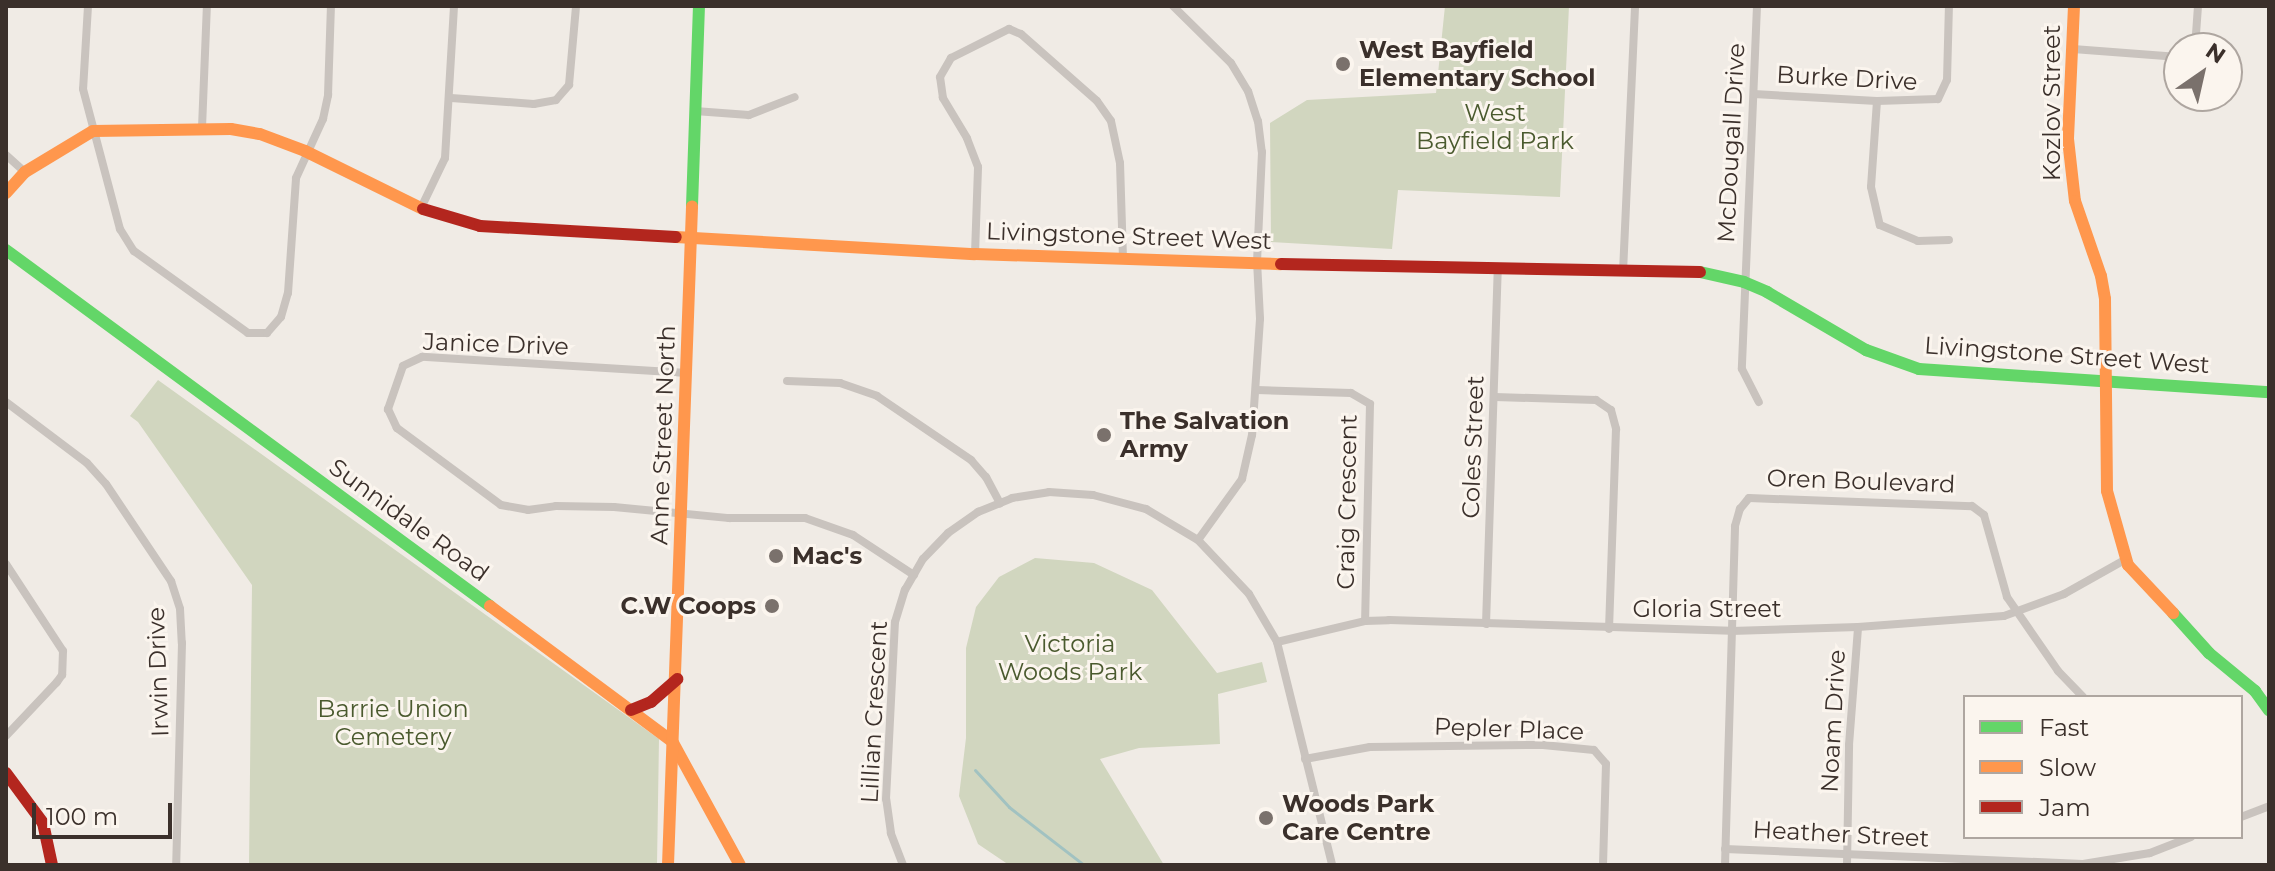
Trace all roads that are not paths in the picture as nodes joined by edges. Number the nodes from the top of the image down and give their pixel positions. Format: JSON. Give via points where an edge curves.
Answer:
{"nodes":[{"id":1,"x":88,"y":6,"type":"edge"},
{"id":2,"x":207,"y":6,"type":"edge"},
{"id":3,"x":331,"y":6,"type":"edge"},
{"id":4,"x":454,"y":6,"type":"edge"},
{"id":5,"x":576,"y":6,"type":"edge"},
{"id":6,"x":699,"y":6,"type":"edge"},
{"id":7,"x":1173,"y":6,"type":"edge"},
{"id":8,"x":1635,"y":6,"type":"edge"},
{"id":9,"x":1757,"y":6,"type":"edge"},
{"id":10,"x":1949,"y":6,"type":"edge"},
{"id":11,"x":2074,"y":6,"type":"edge"},
{"id":12,"x":2198,"y":6,"type":"edge"},
{"id":13,"x":2196,"y":32,"type":"edge"},
{"id":14,"x":2073,"y":49,"type":"junction"},
{"id":15,"x":2163,"y":56,"type":"edge"},
{"id":16,"x":1754,"y":94,"type":"junction"},
{"id":17,"x":795,"y":97,"type":"dead end"},
{"id":18,"x":451,"y":98,"type":"junction"},
{"id":19,"x":1877,"y":101,"type":"junction"},
{"id":20,"x":695,"y":111,"type":"junction"},
{"id":21,"x":202,"y":128,"type":"junction"},
{"id":22,"x":93,"y":131,"type":"junction"},
{"id":23,"x":305,"y":151,"type":"junction"},
{"id":24,"x":6,"y":155,"type":"edge"},
{"id":25,"x":25,"y":172,"type":"junction"},
{"id":26,"x":6,"y":193,"type":"edge"},
{"id":27,"x":421,"y":208,"type":"junction"},
{"id":28,"x":688,"y":238,"type":"junction"},
{"id":29,"x":1949,"y":240,"type":"dead end"},
{"id":30,"x":6,"y":250,"type":"edge"},
{"id":31,"x":975,"y":254,"type":"junction"},
{"id":32,"x":1123,"y":257,"type":"junction"},
{"id":33,"x":1257,"y":261,"type":"junction"},
{"id":34,"x":1498,"y":271,"type":"junction"},
{"id":35,"x":1623,"y":272,"type":"junction"},
{"id":36,"x":1744,"y":282,"type":"junction"},
{"id":37,"x":687,"y":373,"type":"junction"},
{"id":38,"x":787,"y":381,"type":"dead end"},
{"id":39,"x":2107,"y":381,"type":"junction"},
{"id":40,"x":1257,"y":390,"type":"junction"},
{"id":41,"x":2269,"y":392,"type":"edge"},
{"id":42,"x":1495,"y":397,"type":"junction"},
{"id":43,"x":6,"y":402,"type":"edge"},
{"id":44,"x":1759,"y":402,"type":"dead end"},
{"id":45,"x":1000,"y":503,"type":"junction"},
{"id":46,"x":682,"y":515,"type":"junction"},
{"id":47,"x":1198,"y":540,"type":"junction"},
{"id":48,"x":2126,"y":559,"type":"junction"},
{"id":49,"x":6,"y":564,"type":"edge"},
{"id":50,"x":914,"y":575,"type":"junction"},
{"id":51,"x":2016,"y":612,"type":"junction"},
{"id":52,"x":1365,"y":621,"type":"junction"},
{"id":53,"x":1486,"y":624,"type":"junction"},
{"id":54,"x":1858,"y":627,"type":"junction"},
{"id":55,"x":1609,"y":629,"type":"junction"},
{"id":56,"x":1731,"y":631,"type":"junction"},
{"id":57,"x":1277,"y":642,"type":"junction"},
{"id":58,"x":677,"y":679,"type":"junction"},
{"id":59,"x":2076,"y":695,"type":"edge"},
{"id":60,"x":631,"y":710,"type":"junction"},
{"id":61,"x":2269,"y":710,"type":"edge"},
{"id":62,"x":6,"y":736,"type":"edge"},
{"id":63,"x":672,"y":741,"type":"junction"},
{"id":64,"x":1305,"y":759,"type":"junction"},
{"id":65,"x":6,"y":773,"type":"edge"},
{"id":66,"x":2269,"y":806,"type":"edge"},
{"id":67,"x":2243,"y":816,"type":"edge"},
{"id":68,"x":2186,"y":839,"type":"edge"},
{"id":69,"x":1725,"y":849,"type":"junction"},
{"id":70,"x":1847,"y":860,"type":"edge"},
{"id":71,"x":52,"y":865,"type":"edge"},
{"id":72,"x":176,"y":865,"type":"edge"},
{"id":73,"x":668,"y":865,"type":"edge"},
{"id":74,"x":740,"y":865,"type":"edge"},
{"id":75,"x":903,"y":865,"type":"edge"},
{"id":76,"x":1332,"y":865,"type":"edge"},
{"id":77,"x":1603,"y":865,"type":"edge"},
{"id":78,"x":1725,"y":865,"type":"edge"}],
"edges":[{"from":1,"to":22,"type":"street","via":[[83,89]]},
{"from":2,"to":21,"type":"street"},
{"from":3,"to":23,"type":"street","via":[[328,95],[323,119]]},
{"from":4,"to":18,"type":"street"},
{"from":5,"to":18,"type":"street","via":[[569,85],[556,100],[534,104]]},
{"from":6,"to":20,"type":"street","name":"Anne Street North"},
{"from":7,"to":33,"type":"street","via":[[1231,63],[1258,121],[1262,152]]},
{"from":8,"to":35,"type":"street"},
{"from":9,"to":16,"type":"street","name":"McDougall Drive"},
{"from":10,"to":19,"type":"street","name":"Burke Drive","via":[[1947,80],[1941,95],[1931,102]]},
{"from":11,"to":14,"type":"street","name":"Kozlov Street"},
{"from":12,"to":13,"type":"street"},
{"from":14,"to":15,"type":"street"},
{"from":14,"to":39,"type":"street","name":"Kozlov Street","via":[[2068,139],[2075,201],[2105,299]]},
{"from":16,"to":19,"type":"street","name":"Burke Drive"},
{"from":16,"to":36,"type":"street","name":"McDougall Drive"},
{"from":17,"to":20,"type":"street","via":[[749,115]]},
{"from":18,"to":27,"type":"street","via":[[445,158]]},
{"from":19,"to":29,"type":"street","via":[[1871,187],[1880,225],[1918,241]]},
{"from":20,"to":28,"type":"street","name":"Anne Street North"},
{"from":21,"to":22,"type":"street","name":"Livingstone Street West"},
{"from":21,"to":23,"type":"street","name":"Livingstone Street West","via":[[260,134]]},
{"from":22,"to":23,"type":"street","via":[[120,229],[134,251],[248,333],[267,333],[281,317],[288,293],[291,204]]},
{"from":22,"to":25,"type":"street","name":"Livingstone Street West"},
{"from":23,"to":27,"type":"street","name":"Livingstone Street West"},
{"from":24,"to":25,"type":"street"},
{"from":25,"to":26,"type":"street","name":"Livingstone Street West"},
{"from":27,"to":28,"type":"street","name":"Livingstone Street West","via":[[480,226]]},
{"from":28,"to":31,"type":"street","name":"Livingstone Street West"},
{"from":28,"to":37,"type":"street","name":"Anne Street North"},
{"from":30,"to":60,"type":"street","name":"Sunnidale Road"},
{"from":31,"to":32,"type":"street","name":"Livingstone Street West"},
{"from":31,"to":32,"type":"street","via":[[978,167],[943,98],[940,77],[951,58],[1009,29],[1097,101],[1111,121],[1120,163]]},
{"from":32,"to":33,"type":"street","name":"Livingstone Street West"},
{"from":33,"to":34,"type":"street","name":"Livingstone Street West"},
{"from":33,"to":40,"type":"street"},
{"from":34,"to":35,"type":"street","name":"Livingstone Street West"},
{"from":34,"to":42,"type":"street","name":"Coles Street"},
{"from":35,"to":36,"type":"street","name":"Livingstone Street West","via":[[1693,271]]},
{"from":36,"to":39,"type":"street","name":"Livingstone Street West","via":[[1866,350],[1919,369]]},
{"from":36,"to":44,"type":"street","name":"McDougall Drive","via":[[1742,369]]},
{"from":37,"to":46,"type":"street","name":"Anne Street North"},
{"from":37,"to":46,"type":"street","name":"Janice Drive","via":[[422,357],[403,366],[388,409],[397,428],[501,505],[528,510],[614,507]]},
{"from":38,"to":45,"type":"street","via":[[840,383],[877,396],[971,460]]},
{"from":39,"to":41,"type":"street","name":"Livingstone Street West"},
{"from":39,"to":48,"type":"street","name":"Kozlov Street","via":[[2107,491]]},
{"from":40,"to":47,"type":"street","via":[[1242,479]]},
{"from":40,"to":52,"type":"street","name":"Craig Crescent","via":[[1351,393],[1370,404]]},
{"from":42,"to":53,"type":"street","name":"Coles Street"},
{"from":42,"to":55,"type":"street","via":[[1596,400],[1611,410],[1616,429]]},
{"from":43,"to":72,"type":"street","name":"Irwin Drive","via":[[87,463],[171,581],[182,643]]},
{"from":45,"to":47,"type":"street","name":"Lillian Crescent","via":[[1049,492],[1107,497],[1146,509]]},
{"from":45,"to":50,"type":"street","name":"Lillian Crescent","via":[[948,533]]},
{"from":46,"to":50,"type":"street","name":"Janice Drive","via":[[805,518],[853,535]]},
{"from":46,"to":58,"type":"street","name":"Anne Street North"},
{"from":47,"to":57,"type":"street","name":"Lillian Crescent","via":[[1249,594]]},
{"from":48,"to":51,"type":"street","name":"Gloria Street","via":[[2064,594]]},
{"from":48,"to":61,"type":"street","name":"Kozlov Street","via":[[2209,653],[2255,691]]},
{"from":49,"to":62,"type":"street","via":[[63,651],[62,675]]},
{"from":50,"to":75,"type":"street","name":"Lillian Crescent","via":[[895,622],[886,799]]},
{"from":51,"to":54,"type":"street","name":"Gloria Street"},
{"from":51,"to":56,"type":"street","name":"Oren Boulevard","via":[[1984,515],[1972,506],[1756,496],[1745,501],[1736,517]]},
{"from":51,"to":59,"type":"street","name":"Oren Boulevard"},
{"from":52,"to":53,"type":"street","name":"Gloria Street"},
{"from":52,"to":57,"type":"street","name":"Gloria Street"},
{"from":53,"to":55,"type":"street","name":"Gloria Street"},
{"from":54,"to":56,"type":"street","name":"Gloria Street"},
{"from":54,"to":70,"type":"street","name":"Noam Drive"},
{"from":55,"to":56,"type":"street","name":"Gloria Street"},
{"from":56,"to":69,"type":"street","name":"Oren Boulevard"},
{"from":57,"to":64,"type":"street","name":"Lillian Crescent"},
{"from":58,"to":60,"type":"street","via":[[651,702]]},
{"from":58,"to":63,"type":"street","name":"Anne Street North"},
{"from":60,"to":63,"type":"street","name":"Sunnidale Road"},
{"from":63,"to":73,"type":"street","name":"Anne Street North"},
{"from":63,"to":74,"type":"street","name":"Sunnidale Road"},
{"from":64,"to":76,"type":"street","name":"Lillian Crescent"},
{"from":64,"to":77,"type":"street","name":"Pepler Place","via":[[1370,747],[1543,745],[1594,750],[1606,764]]},
{"from":65,"to":71,"type":"street","via":[[43,823]]},
{"from":66,"to":67,"type":"street"},
{"from":68,"to":70,"type":"street","name":"Heather Street","via":[[2150,853],[2083,864]]},
{"from":69,"to":70,"type":"street","name":"Heather Street"},
{"from":69,"to":78,"type":"street","name":"Oren Boulevard"}]}
